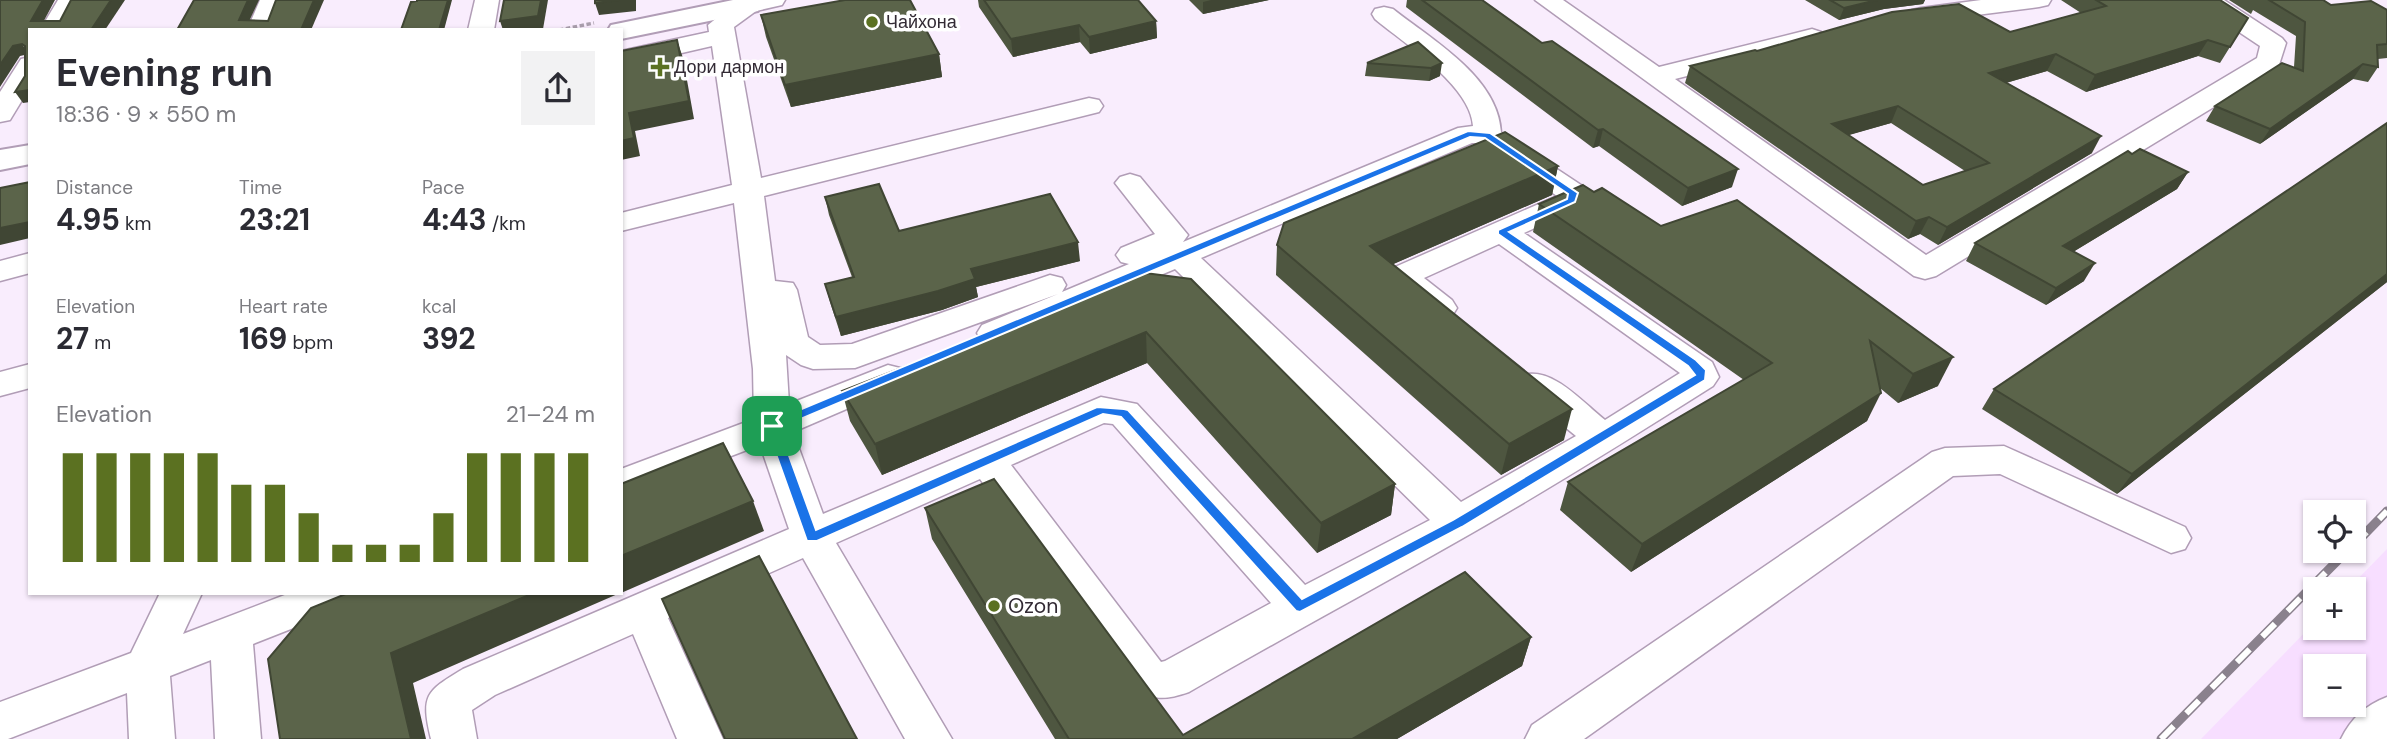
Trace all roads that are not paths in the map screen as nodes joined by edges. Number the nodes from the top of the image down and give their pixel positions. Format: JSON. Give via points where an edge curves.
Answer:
{"nodes":[{"id":1,"x":70,"y":0,"type":"edge"},
{"id":2,"x":272,"y":0,"type":"edge"},
{"id":3,"x":487,"y":0,"type":"edge"},
{"id":4,"x":1547,"y":0,"type":"edge"},
{"id":5,"x":2039,"y":0,"type":"edge"},
{"id":6,"x":2197,"y":0,"type":"edge"},
{"id":7,"x":757,"y":2,"type":"edge"},
{"id":8,"x":1384,"y":14,"type":"dead end"},
{"id":9,"x":1898,"y":18,"type":"edge"},
{"id":10,"x":53,"y":28,"type":"edge"},
{"id":11,"x":260,"y":28,"type":"edge"},
{"id":12,"x":481,"y":28,"type":"edge"},
{"id":13,"x":623,"y":32,"type":"edge"},
{"id":14,"x":1833,"y":32,"type":"edge"},
{"id":15,"x":724,"y":36,"type":"junction"},
{"id":16,"x":623,"y":59,"type":"edge"},
{"id":17,"x":28,"y":68,"type":"edge"},
{"id":18,"x":1656,"y":76,"type":"junction"},
{"id":19,"x":1089,"y":106,"type":"dead end"},
{"id":20,"x":0,"y":114,"type":"edge"},
{"id":21,"x":1487,"y":135,"type":"junction"},
{"id":22,"x":28,"y":154,"type":"edge"},
{"id":23,"x":0,"y":160,"type":"edge"},
{"id":24,"x":1130,"y":183,"type":"dead end"},
{"id":25,"x":754,"y":188,"type":"junction"},
{"id":26,"x":623,"y":221,"type":"edge"},
{"id":27,"x":1502,"y":232,"type":"junction"},
{"id":28,"x":1179,"y":255,"type":"junction"},
{"id":29,"x":28,"y":263,"type":"edge"},
{"id":30,"x":0,"y":271,"type":"edge"},
{"id":31,"x":1465,"y":328,"type":"edge"},
{"id":32,"x":1507,"y":362,"type":"edge"},
{"id":33,"x":28,"y":377,"type":"edge"},
{"id":34,"x":0,"y":384,"type":"edge"},
{"id":35,"x":772,"y":426,"type":"junction"},
{"id":36,"x":1603,"y":438,"type":"junction"},
{"id":37,"x":987,"y":460,"type":"junction"},
{"id":38,"x":623,"y":483,"type":"edge"},
{"id":39,"x":1458,"y":523,"type":"junction"},
{"id":40,"x":812,"y":537,"type":"junction"},
{"id":41,"x":2171,"y":538,"type":"dead end"},
{"id":42,"x":180,"y":595,"type":"edge"},
{"id":43,"x":332,"y":595,"type":"edge"},
{"id":44,"x":1300,"y":607,"type":"junction"},
{"id":45,"x":644,"y":610,"type":"junction"},
{"id":46,"x":231,"y":634,"type":"junction"},
{"id":47,"x":147,"y":666,"type":"junction"},
{"id":48,"x":2387,"y":717,"type":"edge"},
{"id":49,"x":0,"y":722,"type":"edge"},
{"id":50,"x":152,"y":739,"type":"edge"},
{"id":51,"x":238,"y":739,"type":"edge"},
{"id":52,"x":454,"y":739,"type":"edge"},
{"id":53,"x":700,"y":739,"type":"edge"},
{"id":54,"x":929,"y":739,"type":"edge"},
{"id":55,"x":1548,"y":739,"type":"edge"},
{"id":56,"x":2364,"y":739,"type":"edge"}],
"edges":[{"from":1,"to":10,"type":"street"},
{"from":2,"to":11,"type":"street"},
{"from":3,"to":12,"type":"street"},
{"from":4,"to":18,"type":"street"},
{"from":5,"to":9,"type":"street"},
{"from":6,"to":18,"type":"street","via":[[2215,5],[2273,43],[2269,62],[1925,269]]},
{"from":7,"to":13,"type":"main road"},
{"from":7,"to":15,"type":"street","via":[[721,25]]},
{"from":8,"to":21,"type":"street","via":[[1464,80],[1486,113]]},
{"from":14,"to":18,"type":"street"},
{"from":15,"to":16,"type":"street"},
{"from":15,"to":25,"type":"street"},
{"from":17,"to":20,"type":"street"},
{"from":19,"to":25,"type":"street"},
{"from":21,"to":27,"type":"street","via":[[1573,193],[1572,200]]},
{"from":21,"to":28,"type":"street","via":[[1468,134]]},
{"from":22,"to":23,"type":"main road"},
{"from":24,"to":25,"type":"street","via":[[1172,235],[1160,245],[855,356],[813,356],[792,343]]},
{"from":25,"to":26,"type":"street"},
{"from":25,"to":35,"type":"street"},
{"from":27,"to":31,"type":"street","via":[[1406,274],[1412,285]]},
{"from":27,"to":36,"type":"street","via":[[1700,370],[1701,377]]},
{"from":28,"to":35,"type":"street"},
{"from":28,"to":39,"type":"street"},
{"from":29,"to":30,"type":"street"},
{"from":32,"to":36,"type":"street"},
{"from":33,"to":34,"type":"street"},
{"from":35,"to":38,"type":"street"},
{"from":35,"to":40,"type":"street"},
{"from":36,"to":39,"type":"street"},
{"from":37,"to":40,"type":"street"},
{"from":37,"to":44,"type":"street","via":[[1101,410],[1124,413]]},
{"from":37,"to":44,"type":"street","via":[[1147,677],[1172,679]]},
{"from":39,"to":44,"type":"street"},
{"from":40,"to":45,"type":"street"},
{"from":40,"to":54,"type":"street"},
{"from":41,"to":55,"type":"street","via":[[2004,460],[1945,463]]},
{"from":42,"to":47,"type":"street"},
{"from":43,"to":46,"type":"street"},
{"from":45,"to":52,"type":"street","via":[[479,682],[449,701]]},
{"from":45,"to":53,"type":"street"},
{"from":46,"to":47,"type":"street"},
{"from":46,"to":51,"type":"street"},
{"from":47,"to":49,"type":"street"},
{"from":47,"to":50,"type":"street"},
{"from":48,"to":56,"type":"street"}]}
